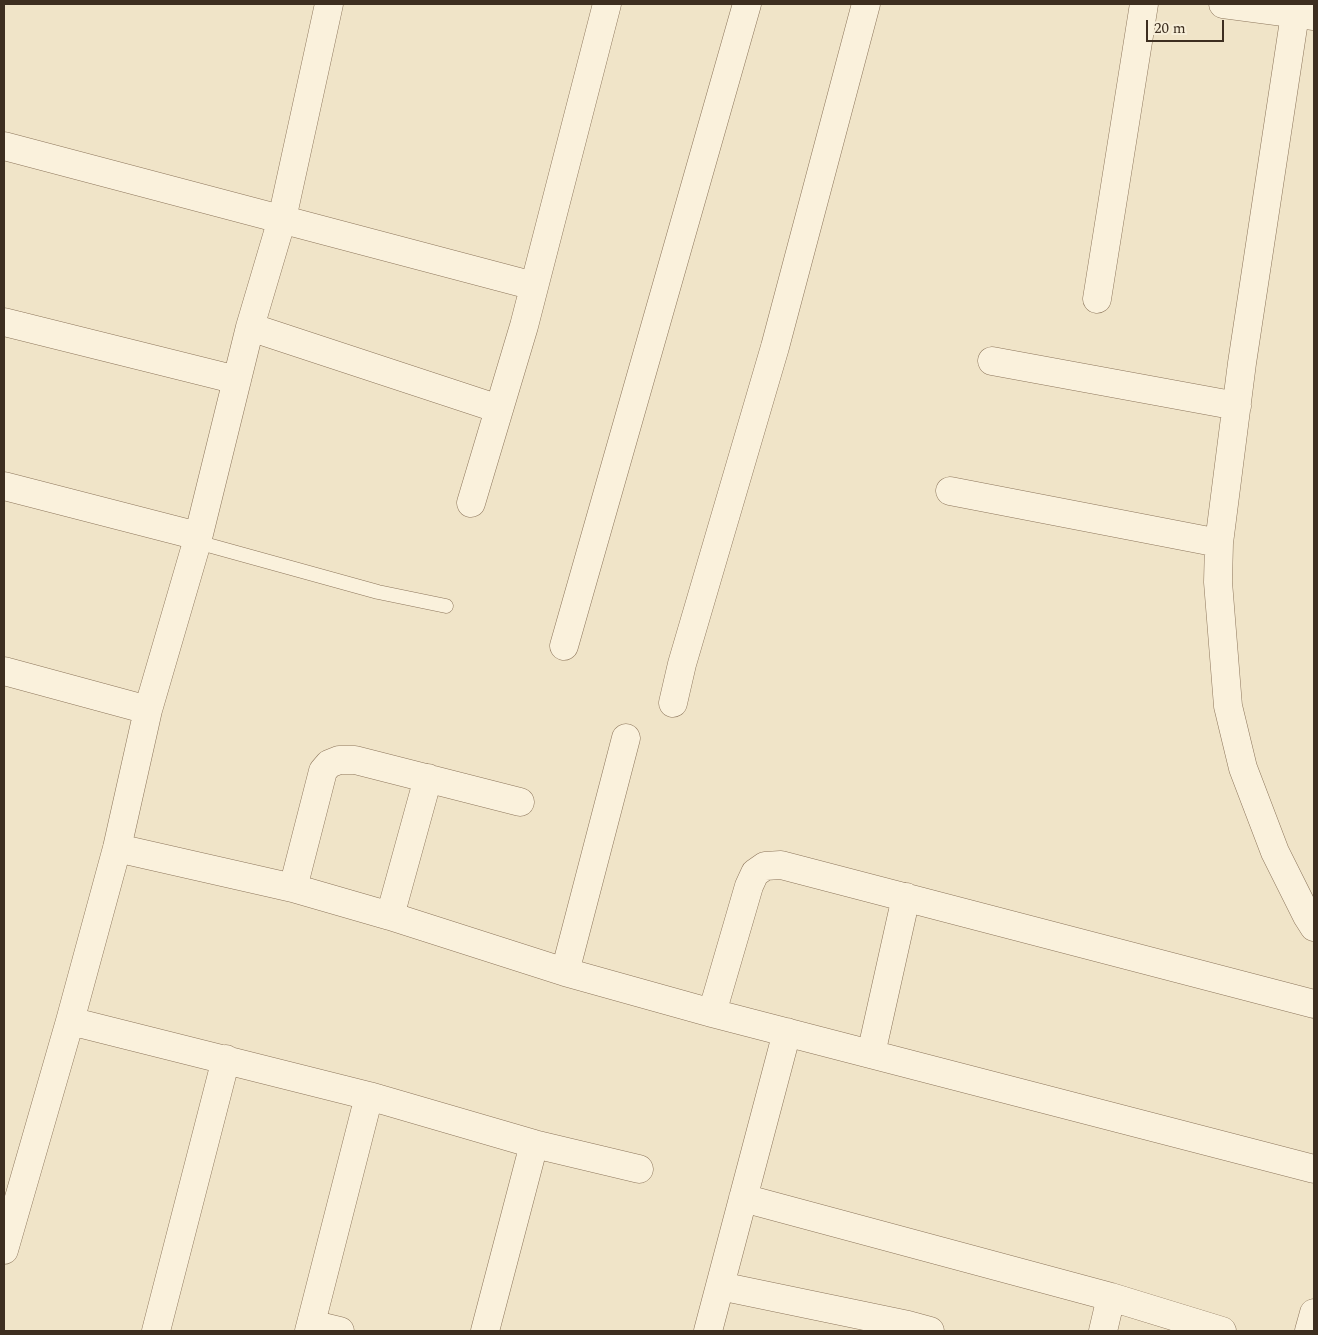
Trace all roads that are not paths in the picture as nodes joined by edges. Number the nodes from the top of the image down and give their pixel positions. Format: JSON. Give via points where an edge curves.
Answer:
{"nodes":[{"id":1,"x":329,"y":4,"type":"edge"},
{"id":2,"x":607,"y":4,"type":"edge"},
{"id":3,"x":747,"y":4,"type":"edge"},
{"id":4,"x":866,"y":4,"type":"edge"},
{"id":5,"x":1144,"y":4,"type":"edge"},
{"id":6,"x":1223,"y":4,"type":"edge"},
{"id":7,"x":1304,"y":15,"type":"edge"},
{"id":8,"x":4,"y":146,"type":"edge"},
{"id":9,"x":282,"y":219,"type":"junction"},
{"id":10,"x":534,"y":286,"type":"junction"},
{"id":11,"x":1096,"y":299,"type":"dead end"},
{"id":12,"x":4,"y":322,"type":"edge"},
{"id":13,"x":250,"y":327,"type":"junction"},
{"id":14,"x":992,"y":361,"type":"dead end"},
{"id":15,"x":237,"y":380,"type":"junction"},
{"id":16,"x":1237,"y":406,"type":"junction"},
{"id":17,"x":499,"y":409,"type":"junction"},
{"id":18,"x":4,"y":486,"type":"edge"},
{"id":19,"x":950,"y":491,"type":"dead end"},
{"id":20,"x":471,"y":503,"type":"dead end"},
{"id":21,"x":198,"y":539,"type":"junction"},
{"id":22,"x":1219,"y":543,"type":"junction"},
{"id":23,"x":446,"y":606,"type":"dead end"},
{"id":24,"x":564,"y":646,"type":"dead end"},
{"id":25,"x":4,"y":671,"type":"edge"},
{"id":26,"x":673,"y":703,"type":"dead end"},
{"id":27,"x":148,"y":710,"type":"junction"},
{"id":28,"x":626,"y":738,"type":"dead end"},
{"id":29,"x":428,"y":778,"type":"junction"},
{"id":30,"x":520,"y":802,"type":"dead end"},
{"id":31,"x":117,"y":848,"type":"junction"},
{"id":32,"x":293,"y":888,"type":"junction"},
{"id":33,"x":906,"y":897,"type":"junction"},
{"id":34,"x":390,"y":916,"type":"junction"},
{"id":35,"x":1314,"y":927,"type":"edge"},
{"id":36,"x":565,"y":972,"type":"junction"},
{"id":37,"x":1314,"y":1004,"type":"edge"},
{"id":38,"x":712,"y":1013,"type":"junction"},
{"id":39,"x":70,"y":1021,"type":"junction"},
{"id":40,"x":787,"y":1032,"type":"junction"},
{"id":41,"x":871,"y":1054,"type":"junction"},
{"id":42,"x":226,"y":1060,"type":"junction"},
{"id":43,"x":369,"y":1096,"type":"junction"},
{"id":44,"x":534,"y":1144,"type":"junction"},
{"id":45,"x":638,"y":1169,"type":"dead end"},
{"id":46,"x":1314,"y":1169,"type":"edge"},
{"id":47,"x":743,"y":1198,"type":"junction"},
{"id":48,"x":4,"y":1250,"type":"edge"},
{"id":49,"x":720,"y":1286,"type":"junction"},
{"id":50,"x":1111,"y":1297,"type":"junction"},
{"id":51,"x":1314,"y":1313,"type":"edge"},
{"id":52,"x":310,"y":1328,"type":"edge"},
{"id":53,"x":915,"y":1329,"type":"edge"},
{"id":54,"x":156,"y":1331,"type":"edge"},
{"id":55,"x":340,"y":1331,"type":"edge"},
{"id":56,"x":485,"y":1331,"type":"edge"},
{"id":57,"x":708,"y":1331,"type":"edge"},
{"id":58,"x":1103,"y":1331,"type":"edge"},
{"id":59,"x":1222,"y":1331,"type":"edge"},
{"id":60,"x":1309,"y":1331,"type":"edge"}],
"edges":[{"from":1,"to":9,"type":"street"},
{"from":2,"to":10,"type":"street"},
{"from":3,"to":24,"type":"street"},
{"from":4,"to":26,"type":"street","via":[[775,347]]},
{"from":5,"to":11,"type":"street"},
{"from":6,"to":7,"type":"street"},
{"from":7,"to":16,"type":"street"},
{"from":8,"to":9,"type":"street"},
{"from":9,"to":10,"type":"street"},
{"from":9,"to":13,"type":"street"},
{"from":10,"to":17,"type":"street"},
{"from":12,"to":15,"type":"street"},
{"from":13,"to":15,"type":"street"},
{"from":13,"to":17,"type":"street"},
{"from":14,"to":16,"type":"street"},
{"from":15,"to":21,"type":"street"},
{"from":16,"to":22,"type":"street"},
{"from":17,"to":20,"type":"street"},
{"from":18,"to":21,"type":"street"},
{"from":19,"to":22,"type":"street"},
{"from":21,"to":23,"type":"lane","via":[[378,592]]},
{"from":21,"to":27,"type":"street"},
{"from":22,"to":35,"type":"street","via":[[1218,582],[1228,706],[1259,811],[1275,852]]},
{"from":25,"to":27,"type":"street"},
{"from":27,"to":31,"type":"street"},
{"from":28,"to":36,"type":"street"},
{"from":29,"to":30,"type":"street"},
{"from":29,"to":32,"type":"street","via":[[355,760],[329,764],[323,771]]},
{"from":29,"to":34,"type":"street"},
{"from":31,"to":32,"type":"street"},
{"from":31,"to":39,"type":"street"},
{"from":32,"to":34,"type":"street"},
{"from":33,"to":37,"type":"street"},
{"from":33,"to":38,"type":"street","via":[[782,866],[765,866],[755,873],[749,886]]},
{"from":33,"to":41,"type":"street"},
{"from":34,"to":36,"type":"street"},
{"from":36,"to":38,"type":"street"},
{"from":38,"to":40,"type":"street"},
{"from":39,"to":42,"type":"street"},
{"from":39,"to":48,"type":"street"},
{"from":40,"to":41,"type":"street"},
{"from":40,"to":47,"type":"street"},
{"from":41,"to":46,"type":"street"},
{"from":42,"to":43,"type":"street"},
{"from":42,"to":54,"type":"street"},
{"from":43,"to":44,"type":"street"},
{"from":43,"to":52,"type":"street"},
{"from":44,"to":45,"type":"street"},
{"from":44,"to":56,"type":"street"},
{"from":47,"to":49,"type":"street"},
{"from":47,"to":50,"type":"street"},
{"from":49,"to":53,"type":"street"},
{"from":49,"to":57,"type":"street"},
{"from":50,"to":58,"type":"street"},
{"from":50,"to":59,"type":"street"},
{"from":51,"to":60,"type":"street"},
{"from":52,"to":55,"type":"street"}]}
